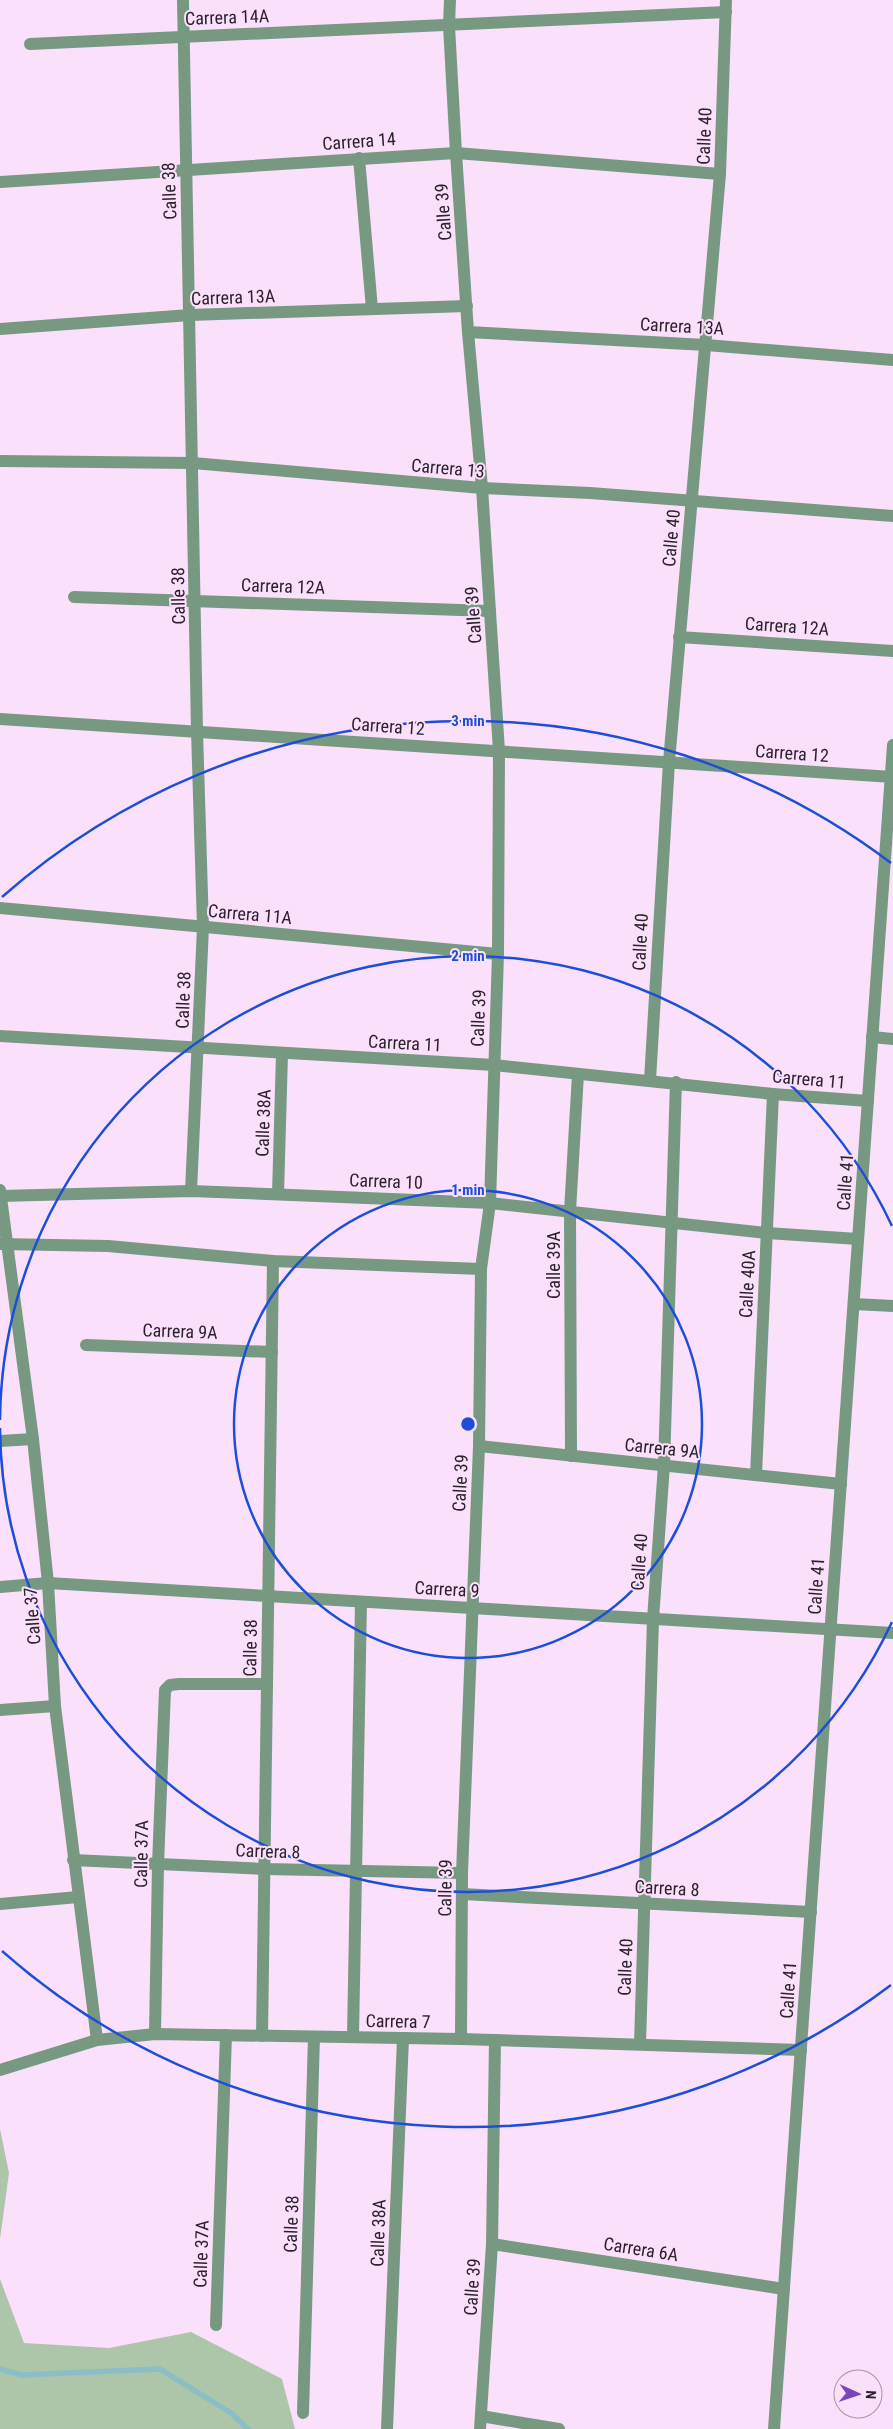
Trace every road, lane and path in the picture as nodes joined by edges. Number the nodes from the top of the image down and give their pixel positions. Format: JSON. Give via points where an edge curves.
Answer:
{"nodes":[{"id":1,"x":183,"y":0,"type":"edge"},
{"id":2,"x":450,"y":0,"type":"edge"},
{"id":3,"x":726,"y":6,"type":"edge"},
{"id":4,"x":449,"y":26,"type":"junction"},
{"id":5,"x":183,"y":36,"type":"junction"},
{"id":6,"x":30,"y":44,"type":"dead end"},
{"id":7,"x":456,"y":153,"type":"junction"},
{"id":8,"x":359,"y":158,"type":"junction"},
{"id":9,"x":185,"y":170,"type":"junction"},
{"id":10,"x":720,"y":174,"type":"junction"},
{"id":11,"x":0,"y":182,"type":"edge"},
{"id":12,"x":467,"y":306,"type":"junction"},
{"id":13,"x":372,"y":310,"type":"junction"},
{"id":14,"x":190,"y":315,"type":"junction"},
{"id":15,"x":0,"y":329,"type":"edge"},
{"id":16,"x":468,"y":332,"type":"junction"},
{"id":17,"x":706,"y":345,"type":"junction"},
{"id":18,"x":893,"y":360,"type":"edge"},
{"id":19,"x":0,"y":461,"type":"edge"},
{"id":20,"x":193,"y":463,"type":"junction"},
{"id":21,"x":482,"y":488,"type":"junction"},
{"id":22,"x":692,"y":500,"type":"junction"},
{"id":23,"x":893,"y":516,"type":"edge"},
{"id":24,"x":74,"y":596,"type":"dead end"},
{"id":25,"x":195,"y":600,"type":"junction"},
{"id":26,"x":490,"y":611,"type":"junction"},
{"id":27,"x":679,"y":637,"type":"junction"},
{"id":28,"x":893,"y":651,"type":"edge"},
{"id":29,"x":0,"y":718,"type":"edge"},
{"id":30,"x":197,"y":731,"type":"junction"},
{"id":31,"x":893,"y":744,"type":"edge"},
{"id":32,"x":499,"y":751,"type":"junction"},
{"id":33,"x":669,"y":762,"type":"junction"},
{"id":34,"x":892,"y":777,"type":"edge"},
{"id":35,"x":0,"y":908,"type":"edge"},
{"id":36,"x":203,"y":927,"type":"junction"},
{"id":37,"x":498,"y":954,"type":"junction"},
{"id":38,"x":0,"y":1036,"type":"edge"},
{"id":39,"x":872,"y":1037,"type":"junction"},
{"id":40,"x":893,"y":1039,"type":"edge"},
{"id":41,"x":198,"y":1049,"type":"junction"},
{"id":42,"x":282,"y":1054,"type":"junction"},
{"id":43,"x":494,"y":1065,"type":"junction"},
{"id":44,"x":578,"y":1074,"type":"junction"},
{"id":45,"x":650,"y":1080,"type":"junction"},
{"id":46,"x":676,"y":1082,"type":"junction"},
{"id":47,"x":774,"y":1094,"type":"junction"},
{"id":48,"x":868,"y":1101,"type":"junction"},
{"id":49,"x":0,"y":1190,"type":"edge"},
{"id":50,"x":191,"y":1191,"type":"junction"},
{"id":51,"x":278,"y":1194,"type":"junction"},
{"id":52,"x":0,"y":1196,"type":"edge"},
{"id":53,"x":490,"y":1203,"type":"junction"},
{"id":54,"x":570,"y":1211,"type":"junction"},
{"id":55,"x":672,"y":1223,"type":"junction"},
{"id":56,"x":767,"y":1233,"type":"junction"},
{"id":57,"x":858,"y":1239,"type":"junction"},
{"id":58,"x":3,"y":1244,"type":"edge"},
{"id":59,"x":274,"y":1261,"type":"junction"},
{"id":60,"x":481,"y":1269,"type":"junction"},
{"id":61,"x":854,"y":1304,"type":"junction"},
{"id":62,"x":893,"y":1306,"type":"edge"},
{"id":63,"x":86,"y":1345,"type":"dead end"},
{"id":64,"x":272,"y":1352,"type":"junction"},
{"id":65,"x":33,"y":1438,"type":"junction"},
{"id":66,"x":0,"y":1441,"type":"edge"},
{"id":67,"x":479,"y":1446,"type":"junction"},
{"id":68,"x":571,"y":1456,"type":"junction"},
{"id":69,"x":664,"y":1465,"type":"junction"},
{"id":70,"x":756,"y":1475,"type":"junction"},
{"id":71,"x":841,"y":1484,"type":"junction"},
{"id":72,"x":48,"y":1583,"type":"junction"},
{"id":73,"x":0,"y":1587,"type":"edge"},
{"id":74,"x":268,"y":1596,"type":"junction"},
{"id":75,"x":361,"y":1602,"type":"junction"},
{"id":76,"x":472,"y":1608,"type":"junction"},
{"id":77,"x":653,"y":1619,"type":"junction"},
{"id":78,"x":831,"y":1630,"type":"junction"},
{"id":79,"x":893,"y":1634,"type":"edge"},
{"id":80,"x":267,"y":1684,"type":"junction"},
{"id":81,"x":55,"y":1706,"type":"junction"},
{"id":82,"x":0,"y":1710,"type":"edge"},
{"id":83,"x":74,"y":1860,"type":"junction"},
{"id":84,"x":158,"y":1864,"type":"junction"},
{"id":85,"x":265,"y":1869,"type":"junction"},
{"id":86,"x":356,"y":1871,"type":"junction"},
{"id":87,"x":462,"y":1873,"type":"junction"},
{"id":88,"x":462,"y":1894,"type":"junction"},
{"id":89,"x":78,"y":1897,"type":"junction"},
{"id":90,"x":0,"y":1904,"type":"edge"},
{"id":91,"x":644,"y":1904,"type":"junction"},
{"id":92,"x":811,"y":1912,"type":"junction"},
{"id":93,"x":154,"y":2034,"type":"junction"},
{"id":94,"x":226,"y":2035,"type":"junction"},
{"id":95,"x":262,"y":2036,"type":"junction"},
{"id":96,"x":314,"y":2037,"type":"junction"},
{"id":97,"x":353,"y":2038,"type":"junction"},
{"id":98,"x":403,"y":2038,"type":"junction"},
{"id":99,"x":461,"y":2039,"type":"junction"},
{"id":100,"x":98,"y":2040,"type":"junction"},
{"id":101,"x":495,"y":2040,"type":"junction"},
{"id":102,"x":640,"y":2044,"type":"junction"},
{"id":103,"x":801,"y":2050,"type":"junction"},
{"id":104,"x":0,"y":2070,"type":"edge"},
{"id":105,"x":492,"y":2244,"type":"junction"},
{"id":106,"x":784,"y":2289,"type":"junction"},
{"id":107,"x":216,"y":2325,"type":"dead end"},
{"id":108,"x":303,"y":2413,"type":"dead end"},
{"id":109,"x":481,"y":2423,"type":"edge"},
{"id":110,"x":388,"y":2429,"type":"edge"},
{"id":111,"x":559,"y":2429,"type":"edge"},
{"id":112,"x":774,"y":2429,"type":"edge"}],
"edges":[{"from":1,"to":5,"type":"street","name":"Calle 38"},
{"from":2,"to":4,"type":"street","name":"Calle 39"},
{"from":3,"to":4,"type":"street","name":"Carrera 14A"},
{"from":3,"to":10,"type":"street","name":"Calle 40"},
{"from":4,"to":5,"type":"street","name":"Carrera 14A"},
{"from":4,"to":7,"type":"street","name":"Calle 39"},
{"from":5,"to":6,"type":"street","name":"Carrera 14A"},
{"from":5,"to":9,"type":"street","name":"Calle 38"},
{"from":7,"to":8,"type":"street","name":"Carrera 14"},
{"from":7,"to":10,"type":"street","name":"Carrera 14"},
{"from":7,"to":12,"type":"street","name":"Calle 39"},
{"from":8,"to":9,"type":"street","name":"Carrera 14"},
{"from":8,"to":13,"type":"street"},
{"from":9,"to":11,"type":"street","name":"Carrera 14"},
{"from":9,"to":14,"type":"street","name":"Calle 38"},
{"from":10,"to":17,"type":"street","name":"Calle 40"},
{"from":12,"to":13,"type":"street","name":"Carrera 13A"},
{"from":12,"to":16,"type":"street","name":"Calle 39"},
{"from":13,"to":14,"type":"street","name":"Carrera 13A"},
{"from":14,"to":15,"type":"street","name":"Carrera 13A"},
{"from":14,"to":20,"type":"street","name":"Calle 38"},
{"from":16,"to":17,"type":"street","name":"Carrera 13A"},
{"from":16,"to":21,"type":"street","name":"Calle 39"},
{"from":17,"to":18,"type":"street","name":"Carrera 13A"},
{"from":17,"to":22,"type":"street","name":"Calle 40"},
{"from":19,"to":20,"type":"street","name":"Carrera 13"},
{"from":20,"to":21,"type":"street","name":"Carrera 13"},
{"from":20,"to":25,"type":"street","name":"Calle 38"},
{"from":21,"to":22,"type":"street","name":"Carrera 13"},
{"from":21,"to":26,"type":"street","name":"Calle 39"},
{"from":22,"to":23,"type":"street","name":"Carrera 13"},
{"from":22,"to":27,"type":"street","name":"Calle 40"},
{"from":24,"to":25,"type":"street","name":"Carrera 12A"},
{"from":25,"to":26,"type":"street","name":"Carrera 12A"},
{"from":25,"to":30,"type":"street","name":"Calle 38"},
{"from":26,"to":32,"type":"street","name":"Calle 39"},
{"from":27,"to":28,"type":"street","name":"Carrera 12A"},
{"from":27,"to":33,"type":"street","name":"Calle 40"},
{"from":29,"to":30,"type":"street","name":"Carrera 12"},
{"from":30,"to":32,"type":"street","name":"Carrera 12"},
{"from":30,"to":36,"type":"street","name":"Calle 38"},
{"from":31,"to":34,"type":"street","name":"Calle 41"},
{"from":32,"to":33,"type":"street","name":"Carrera 12"},
{"from":32,"to":37,"type":"street","name":"Calle 39"},
{"from":33,"to":34,"type":"street","name":"Carrera 12"},
{"from":33,"to":45,"type":"street","name":"Calle 40"},
{"from":34,"to":39,"type":"street","name":"Calle 41"},
{"from":35,"to":36,"type":"street","name":"Carrera 11A"},
{"from":36,"to":37,"type":"street","name":"Carrera 11A"},
{"from":36,"to":41,"type":"street","name":"Calle 38"},
{"from":37,"to":43,"type":"street","name":"Calle 39"},
{"from":38,"to":41,"type":"street","name":"Carrera 11"},
{"from":39,"to":40,"type":"street"},
{"from":39,"to":48,"type":"street","name":"Calle 41"},
{"from":41,"to":42,"type":"street","name":"Carrera 11"},
{"from":41,"to":50,"type":"street","name":"Calle 38"},
{"from":42,"to":43,"type":"street","name":"Carrera 11"},
{"from":42,"to":51,"type":"street","name":"Calle 38A"},
{"from":43,"to":44,"type":"street","name":"Carrera 11"},
{"from":43,"to":53,"type":"street","name":"Calle 39"},
{"from":44,"to":45,"type":"street","name":"Carrera 11"},
{"from":44,"to":54,"type":"street","name":"Calle 39A"},
{"from":45,"to":46,"type":"street","name":"Carrera 11"},
{"from":46,"to":47,"type":"street","name":"Carrera 11"},
{"from":46,"to":55,"type":"street","name":"Calle 40"},
{"from":47,"to":48,"type":"street","name":"Carrera 11"},
{"from":47,"to":56,"type":"street","name":"Calle 40A"},
{"from":48,"to":57,"type":"street","name":"Calle 41"},
{"from":49,"to":52,"type":"street","name":"Calle 37"},
{"from":50,"to":51,"type":"street","name":"Carrera 10"},
{"from":50,"to":52,"type":"street","name":"Carrera 10"},
{"from":51,"to":53,"type":"street","name":"Carrera 10"},
{"from":52,"to":58,"type":"street","name":"Calle 37"},
{"from":53,"to":54,"type":"street","name":"Carrera 10"},
{"from":53,"to":60,"type":"street","name":"Calle 39"},
{"from":54,"to":55,"type":"street","name":"Carrera 10"},
{"from":54,"to":68,"type":"street","name":"Calle 39A"},
{"from":55,"to":56,"type":"street","name":"Carrera 10"},
{"from":55,"to":69,"type":"street","name":"Calle 40"},
{"from":56,"to":57,"type":"street","name":"Carrera 10"},
{"from":56,"to":70,"type":"street","name":"Calle 40A"},
{"from":57,"to":61,"type":"street","name":"Calle 41"},
{"from":58,"to":59,"type":"street","via":[[108,1246]]},
{"from":58,"to":65,"type":"street","name":"Calle 37"},
{"from":59,"to":60,"type":"street"},
{"from":59,"to":64,"type":"street","name":"Calle 38"},
{"from":60,"to":67,"type":"street","name":"Calle 39"},
{"from":61,"to":62,"type":"street"},
{"from":61,"to":71,"type":"street","name":"Calle 41"},
{"from":63,"to":64,"type":"street","name":"Carrera 9A"},
{"from":64,"to":74,"type":"street","name":"Calle 38"},
{"from":65,"to":66,"type":"street"},
{"from":65,"to":72,"type":"street","name":"Calle 37"},
{"from":67,"to":68,"type":"street","name":"Carrera 9A"},
{"from":67,"to":76,"type":"street","name":"Calle 39"},
{"from":68,"to":69,"type":"street","name":"Carrera 9A"},
{"from":69,"to":70,"type":"street","name":"Carrera 9A"},
{"from":69,"to":77,"type":"street","name":"Calle 40"},
{"from":70,"to":71,"type":"street","name":"Carrera 9A"},
{"from":71,"to":78,"type":"street","name":"Calle 41"},
{"from":72,"to":73,"type":"street","name":"Carrera 9"},
{"from":72,"to":74,"type":"street","name":"Carrera 9"},
{"from":72,"to":81,"type":"street","name":"Calle 37"},
{"from":74,"to":75,"type":"street","name":"Carrera 9"},
{"from":74,"to":80,"type":"street","name":"Calle 38"},
{"from":75,"to":76,"type":"street","name":"Carrera 9"},
{"from":75,"to":86,"type":"street"},
{"from":76,"to":77,"type":"street","name":"Carrera 9"},
{"from":76,"to":87,"type":"street","name":"Calle 39"},
{"from":77,"to":78,"type":"street","name":"Carrera 9"},
{"from":77,"to":91,"type":"street","name":"Calle 40"},
{"from":78,"to":79,"type":"street","name":"Carrera 9"},
{"from":78,"to":92,"type":"street","name":"Calle 41"},
{"from":80,"to":84,"type":"street","name":"Calle 37A","via":[[179,1684],[165,1690]]},
{"from":80,"to":85,"type":"street","name":"Calle 38"},
{"from":81,"to":82,"type":"street"},
{"from":81,"to":83,"type":"street","name":"Calle 37"},
{"from":83,"to":84,"type":"street","name":"Carrera 8"},
{"from":83,"to":89,"type":"street","name":"Calle 37"},
{"from":84,"to":85,"type":"street","name":"Carrera 8"},
{"from":84,"to":93,"type":"street","name":"Calle 37A"},
{"from":85,"to":86,"type":"street","name":"Carrera 8"},
{"from":85,"to":95,"type":"street","name":"Calle 38"},
{"from":86,"to":87,"type":"street","name":"Carrera 8"},
{"from":86,"to":97,"type":"street"},
{"from":87,"to":88,"type":"street","name":"Calle 39"},
{"from":88,"to":91,"type":"street","name":"Carrera 8"},
{"from":88,"to":99,"type":"street","name":"Calle 39"},
{"from":89,"to":90,"type":"street"},
{"from":89,"to":100,"type":"street","name":"Calle 37"},
{"from":91,"to":92,"type":"street","name":"Carrera 8"},
{"from":91,"to":102,"type":"street","name":"Calle 40"},
{"from":92,"to":103,"type":"street","name":"Calle 41"},
{"from":93,"to":94,"type":"street","name":"Carrera 7"},
{"from":93,"to":100,"type":"street","name":"Carrera 7"},
{"from":94,"to":95,"type":"street","name":"Carrera 7"},
{"from":94,"to":107,"type":"street","name":"Calle 37A"},
{"from":95,"to":96,"type":"street","name":"Carrera 7"},
{"from":96,"to":97,"type":"street","name":"Carrera 7"},
{"from":96,"to":108,"type":"street","name":"Calle 38"},
{"from":97,"to":98,"type":"street","name":"Carrera 7"},
{"from":98,"to":99,"type":"street","name":"Carrera 7"},
{"from":98,"to":110,"type":"street","name":"Calle 38A"},
{"from":99,"to":101,"type":"street","name":"Carrera 7"},
{"from":100,"to":104,"type":"street","name":"Carrera 7"},
{"from":101,"to":102,"type":"street","name":"Carrera 7"},
{"from":101,"to":105,"type":"street","name":"Calle 39"},
{"from":102,"to":103,"type":"street","name":"Carrera 7"},
{"from":103,"to":106,"type":"street","name":"Calle 41"},
{"from":105,"to":106,"type":"street","name":"Carrera 6A"},
{"from":105,"to":109,"type":"street","name":"Calle 39"},
{"from":106,"to":112,"type":"street","name":"Calle 41"},
{"from":109,"to":111,"type":"street"}]}
